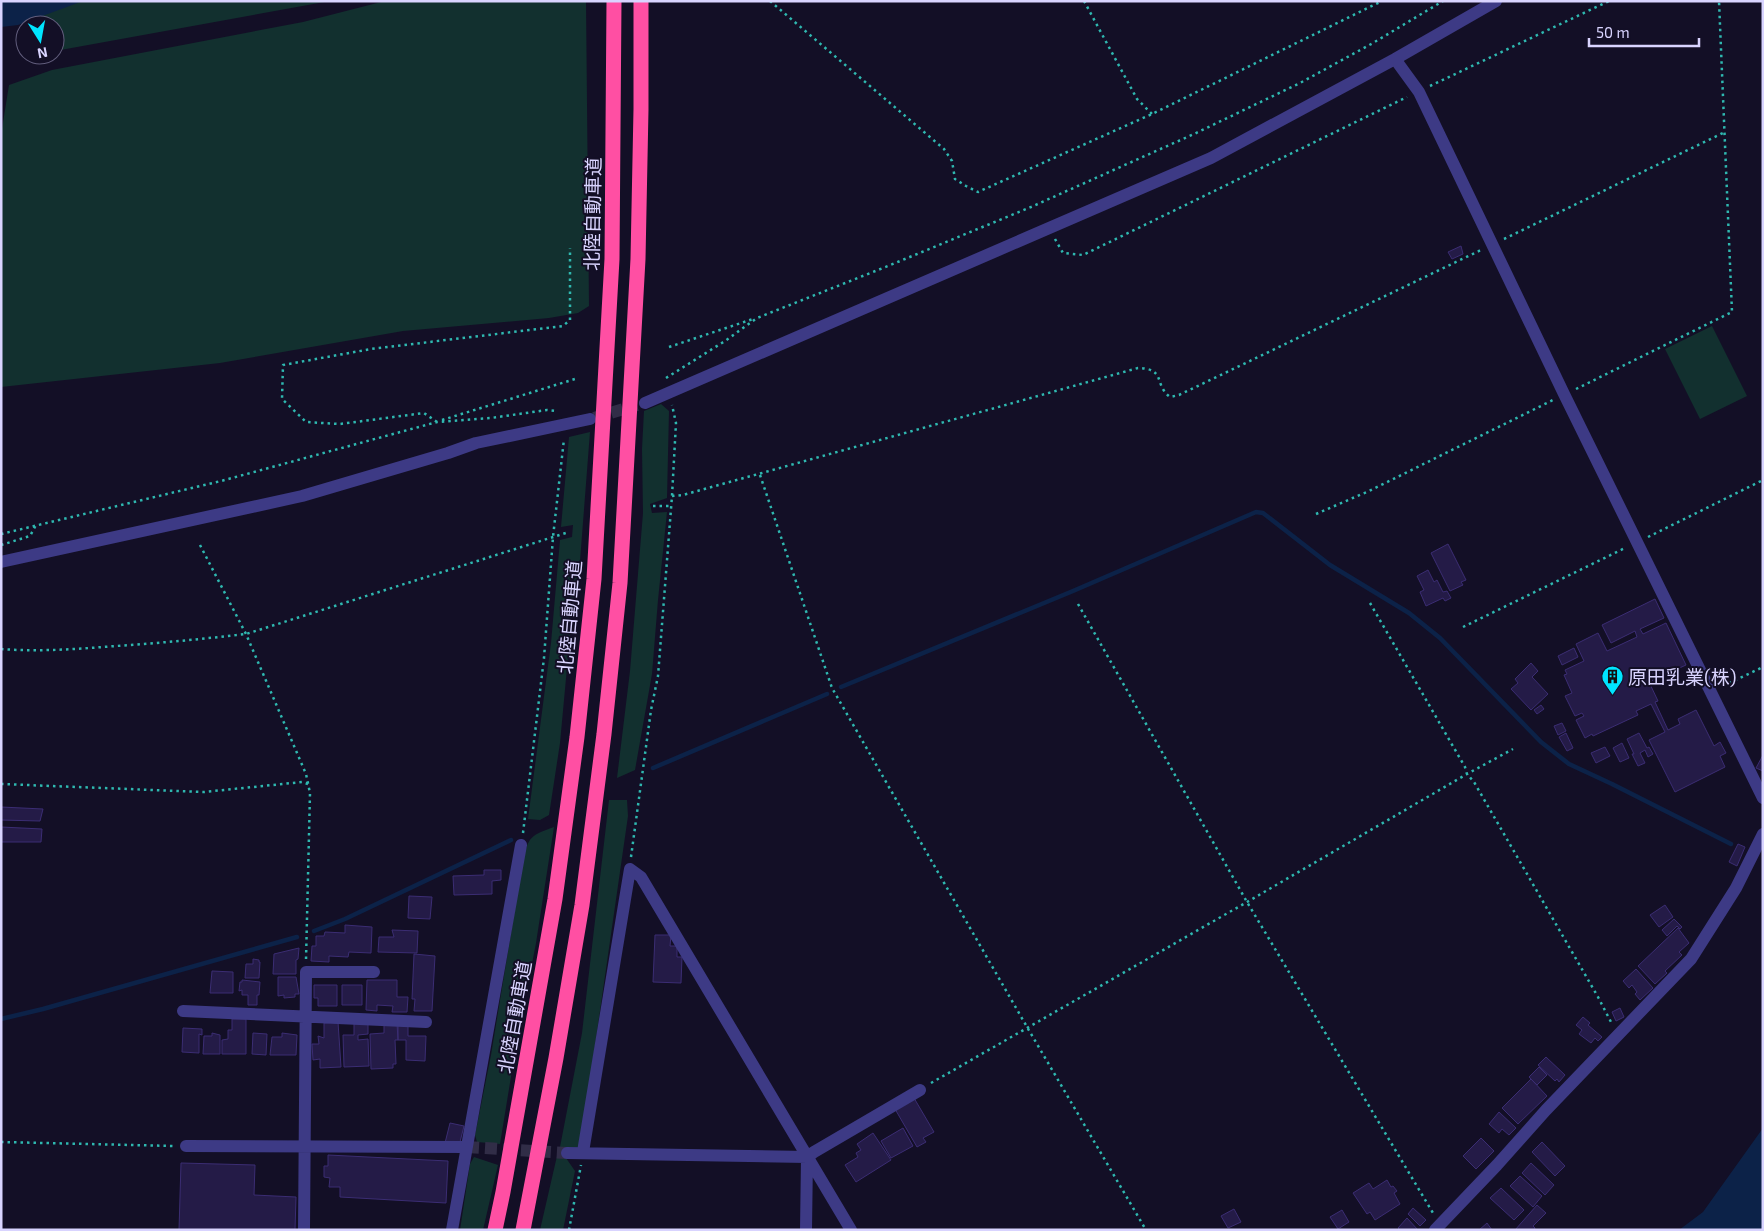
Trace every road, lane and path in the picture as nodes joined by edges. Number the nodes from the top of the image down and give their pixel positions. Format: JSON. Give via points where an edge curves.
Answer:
{"nodes":[{"id":1,"x":614,"y":1,"type":"edge"},
{"id":2,"x":641,"y":1,"type":"edge"},
{"id":3,"x":770,"y":1,"type":"edge"},
{"id":4,"x":1084,"y":1,"type":"edge"},
{"id":5,"x":1444,"y":1,"type":"edge"},
{"id":6,"x":1496,"y":1,"type":"edge"},
{"id":7,"x":1609,"y":1,"type":"edge"},
{"id":8,"x":1719,"y":1,"type":"edge"},
{"id":9,"x":1381,"y":2,"type":"edge"},
{"id":10,"x":1395,"y":59,"type":"junction"},
{"id":11,"x":1419,"y":92,"type":"junction"},
{"id":12,"x":1152,"y":114,"type":"junction"},
{"id":13,"x":1725,"y":132,"type":"junction"},
{"id":14,"x":1050,"y":229,"type":"junction"},
{"id":15,"x":1492,"y":244,"type":"junction"},
{"id":16,"x":570,"y":248,"type":"dead end"},
{"id":17,"x":757,"y":318,"type":"junction"},
{"id":18,"x":669,"y":346,"type":"dead end"},
{"id":19,"x":575,"y":379,"type":"dead end"},
{"id":20,"x":1564,"y":394,"type":"junction"},
{"id":21,"x":655,"y":398,"type":"junction"},
{"id":22,"x":590,"y":419,"type":"tunnel mouth"},
{"id":23,"x":437,"y":422,"type":"junction"},
{"id":24,"x":564,"y":426,"type":"junction"},
{"id":25,"x":760,"y":475,"type":"junction"},
{"id":26,"x":1763,"y":480,"type":"edge"},
{"id":27,"x":672,"y":496,"type":"junction"},
{"id":28,"x":653,"y":506,"type":"dead end"},
{"id":29,"x":672,"y":506,"type":"junction"},
{"id":30,"x":1316,"y":514,"type":"dead end"},
{"id":31,"x":36,"y":526,"type":"junction"},
{"id":32,"x":569,"y":532,"type":"dead end"},
{"id":33,"x":1,"y":534,"type":"edge"},
{"id":34,"x":554,"y":537,"type":"junction"},
{"id":35,"x":1636,"y":543,"type":"junction"},
{"id":36,"x":1,"y":545,"type":"edge"},
{"id":37,"x":200,"y":545,"type":"dead end"},
{"id":38,"x":1,"y":562,"type":"edge"},
{"id":39,"x":1370,"y":603,"type":"dead end"},
{"id":40,"x":1078,"y":604,"type":"dead end"},
{"id":41,"x":1463,"y":627,"type":"dead end"},
{"id":42,"x":246,"y":634,"type":"junction"},
{"id":43,"x":1,"y":649,"type":"edge"},
{"id":44,"x":1763,"y":667,"type":"edge"},
{"id":45,"x":1710,"y":692,"type":"junction"},
{"id":46,"x":1513,"y":749,"type":"dead end"},
{"id":47,"x":1467,"y":774,"type":"junction"},
{"id":48,"x":1,"y":784,"type":"edge"},
{"id":49,"x":308,"y":784,"type":"junction"},
{"id":50,"x":1763,"y":798,"type":"edge"},
{"id":51,"x":1763,"y":834,"type":"edge"},
{"id":52,"x":521,"y":845,"type":"joint"},
{"id":53,"x":630,"y":869,"type":"junction"},
{"id":54,"x":1247,"y":902,"type":"junction"},
{"id":55,"x":306,"y":972,"type":"junction"},
{"id":56,"x":374,"y":972,"type":"dead end"},
{"id":57,"x":182,"y":1011,"type":"dead end"},
{"id":58,"x":305,"y":1016,"type":"junction"},
{"id":59,"x":426,"y":1022,"type":"dead end"},
{"id":60,"x":1027,"y":1027,"type":"junction"},
{"id":61,"x":1619,"y":1033,"type":"junction"},
{"id":62,"x":920,"y":1090,"type":"joint"},
{"id":63,"x":1,"y":1142,"type":"edge"},
{"id":64,"x":186,"y":1146,"type":"joint"},
{"id":65,"x":467,"y":1147,"type":"junction"},
{"id":66,"x":304,"y":1148,"type":"junction"},
{"id":67,"x":584,"y":1152,"type":"junction"},
{"id":68,"x":567,"y":1153,"type":"tunnel mouth"},
{"id":69,"x":807,"y":1157,"type":"junction"},
{"id":70,"x":1437,"y":1227,"type":"edge"},
{"id":71,"x":304,"y":1230,"type":"edge"},
{"id":72,"x":452,"y":1230,"type":"edge"},
{"id":73,"x":495,"y":1230,"type":"edge"},
{"id":74,"x":523,"y":1230,"type":"edge"},
{"id":75,"x":569,"y":1230,"type":"edge"},
{"id":76,"x":806,"y":1230,"type":"edge"},
{"id":77,"x":851,"y":1230,"type":"edge"},
{"id":78,"x":1146,"y":1230,"type":"edge"}],
"edges":[{"from":1,"to":73,"type":"highway","name":"北陸自動車道","via":[[612,250],[594,579],[555,899]]},
{"from":2,"to":74,"type":"highway","via":[[638,259],[620,583],[580,915]]},
{"from":3,"to":12,"type":"path","via":[[944,149],[952,161],[955,179],[978,192]]},
{"from":4,"to":12,"type":"path","via":[[1137,99]]},
{"from":5,"to":17,"type":"path","via":[[1373,44],[1194,134],[1022,211]]},
{"from":6,"to":10,"type":"street"},
{"from":7,"to":11,"type":"path"},
{"from":8,"to":13,"type":"path"},
{"from":9,"to":12,"type":"path"},
{"from":10,"to":11,"type":"street"},
{"from":10,"to":14,"type":"street","via":[[1211,158]]},
{"from":11,"to":14,"type":"path","via":[[1083,255],[1063,253]]},
{"from":11,"to":15,"type":"street"},
{"from":13,"to":15,"type":"path"},
{"from":13,"to":20,"type":"path","via":[[1732,312]]},
{"from":14,"to":21,"type":"street"},
{"from":15,"to":20,"type":"street"},
{"from":15,"to":25,"type":"path","via":[[1179,395],[1170,397],[1163,392],[1158,375],[1150,368],[1138,368]]},
{"from":16,"to":23,"type":"path","via":[[570,320],[563,326],[371,349],[283,365],[282,399],[306,422],[340,424],[424,413]]},
{"from":17,"to":18,"type":"path"},
{"from":17,"to":21,"type":"path","via":[[670,374],[660,383]]},
{"from":19,"to":23,"type":"path"},
{"from":20,"to":30,"type":"path"},
{"from":20,"to":35,"type":"street"},
{"from":21,"to":27,"type":"path","via":[[673,407],[676,423]]},
{"from":22,"to":24,"type":"street"},
{"from":23,"to":24,"type":"path","via":[[547,410],[560,412],[565,417]]},
{"from":23,"to":31,"type":"path","via":[[221,481]]},
{"from":24,"to":34,"type":"path"},
{"from":24,"to":38,"type":"street","via":[[476,443],[302,496]]},
{"from":25,"to":27,"type":"path"},
{"from":25,"to":60,"type":"path","via":[[832,688]]},
{"from":26,"to":35,"type":"path"},
{"from":27,"to":29,"type":"path"},
{"from":28,"to":29,"type":"path"},
{"from":29,"to":53,"type":"path","via":[[658,676],[649,719]]},
{"from":31,"to":33,"type":"path"},
{"from":31,"to":36,"type":"path","via":[[30,536]]},
{"from":32,"to":34,"type":"path"},
{"from":34,"to":42,"type":"path"},
{"from":34,"to":52,"type":"path","via":[[544,658]]},
{"from":35,"to":41,"type":"path"},
{"from":35,"to":45,"type":"street"},
{"from":37,"to":42,"type":"path"},
{"from":39,"to":47,"type":"path","via":[[1466,767]]},
{"from":40,"to":54,"type":"path"},
{"from":42,"to":43,"type":"path","via":[[90,648]]},
{"from":42,"to":49,"type":"path"},
{"from":44,"to":45,"type":"path"},
{"from":45,"to":50,"type":"street"},
{"from":46,"to":47,"type":"path"},
{"from":47,"to":54,"type":"path"},
{"from":47,"to":61,"type":"path"},
{"from":48,"to":49,"type":"path","via":[[204,792]]},
{"from":49,"to":55,"type":"path"},
{"from":51,"to":61,"type":"street","via":[[1736,888],[1691,959]]},
{"from":52,"to":65,"type":"street"},
{"from":53,"to":67,"type":"street"},
{"from":53,"to":69,"type":"street","via":[[641,876]]},
{"from":54,"to":60,"type":"path"},
{"from":54,"to":70,"type":"path"},
{"from":55,"to":56,"type":"street"},
{"from":55,"to":58,"type":"street"},
{"from":57,"to":58,"type":"street"},
{"from":58,"to":59,"type":"street"},
{"from":58,"to":66,"type":"street"},
{"from":60,"to":62,"type":"path"},
{"from":60,"to":78,"type":"path"},
{"from":61,"to":70,"type":"street"},
{"from":62,"to":69,"type":"street"},
{"from":63,"to":64,"type":"path"},
{"from":64,"to":66,"type":"street"},
{"from":65,"to":66,"type":"street"},
{"from":65,"to":72,"type":"street"},
{"from":66,"to":71,"type":"street"},
{"from":67,"to":68,"type":"street"},
{"from":67,"to":69,"type":"street"},
{"from":67,"to":75,"type":"path"},
{"from":69,"to":76,"type":"street"},
{"from":69,"to":77,"type":"street"}]}
